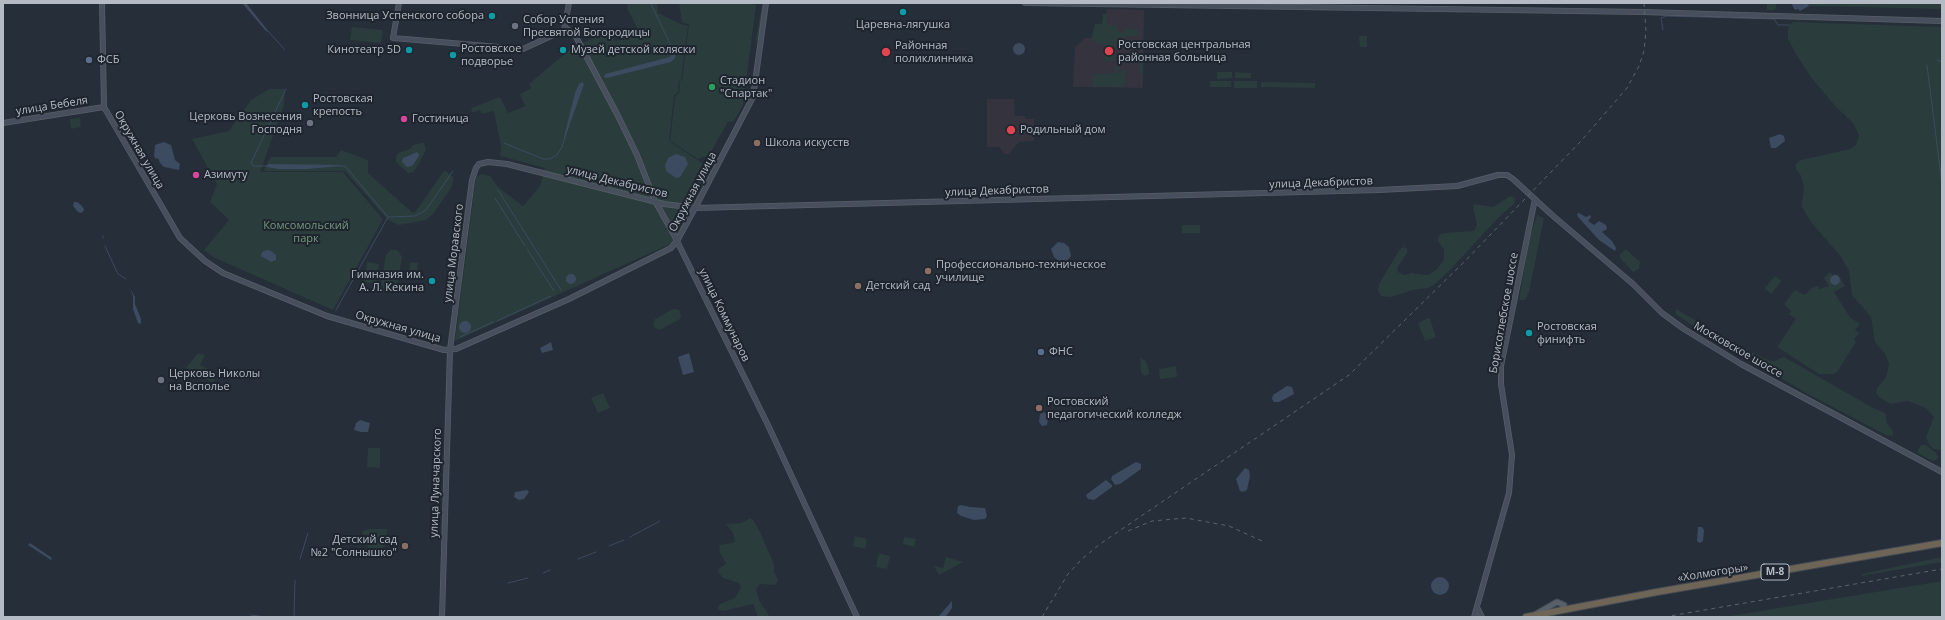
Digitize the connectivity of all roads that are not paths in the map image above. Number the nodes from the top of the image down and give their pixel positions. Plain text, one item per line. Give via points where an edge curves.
1 (102, 3) edge
2 (399, 3) edge
3 (569, 3) edge
4 (766, 3) edge
5 (1025, 3) edge
6 (1942, 21) edge
7 (565, 27) junction
8 (104, 107) junction
9 (3, 123) edge
10 (483, 162) joint
11 (1513, 179) joint
12 (1535, 199) junction
13 (655, 201) junction
14 (695, 208) junction
15 (677, 241) junction
16 (450, 350) junction
17 (1942, 472) edge
18 (1942, 543) edge
19 (1477, 608) junction
20 (1534, 615) junction
21 (442, 617) edge
22 (857, 617) edge
23 (1474, 617) edge
24 (1482, 617) edge
25 (1519, 617) edge
26 (1526, 617) edge

1 - 8 street, Окружная улица
2 - 7 street via 393,38 523,49 559,34
3 - 7 street
4 - 14 street, Окружная улица via 753,97
5 - 6 street via 1643,12
7 - 13 street, улица Коммунаров via 575,35 602,85 637,155
8 - 9 street, улица Бебеля
8 - 16 street, Окружная улица via 174,230 214,268 327,316
10 - 13 street, улица Декабристов via 507,164
10 - 16 street, улица Моравского via 476,168 472,180
11 - 12 street, Московское шоссе
11 - 14 street, улица Декабристов via 1502,174 1457,186 1379,190
12 - 17 street, Московское шоссе via 1633,284 1662,313 1690,333 1741,364
12 - 19 street, Борисоглебское шоссе via 1501,366 1501,384 1511,440 1511,481
13 - 14 street, улица Декабристов
13 - 15 street, улица Коммунаров
14 - 15 street, Окружная улица
15 - 16 street, Окружная улица via 671,248 569,299
15 - 22 street, улица Коммунаров via 782,453
16 - 21 street, улица Луначарского
18 - 20 highway, «Холмогоры» / М-8
19 - 23 street, Борисоглебское шоссе
19 - 24 street
20 - 25 highway, «Холмогоры» / М-8
20 - 26 highway, «Холмогоры» / М-8

